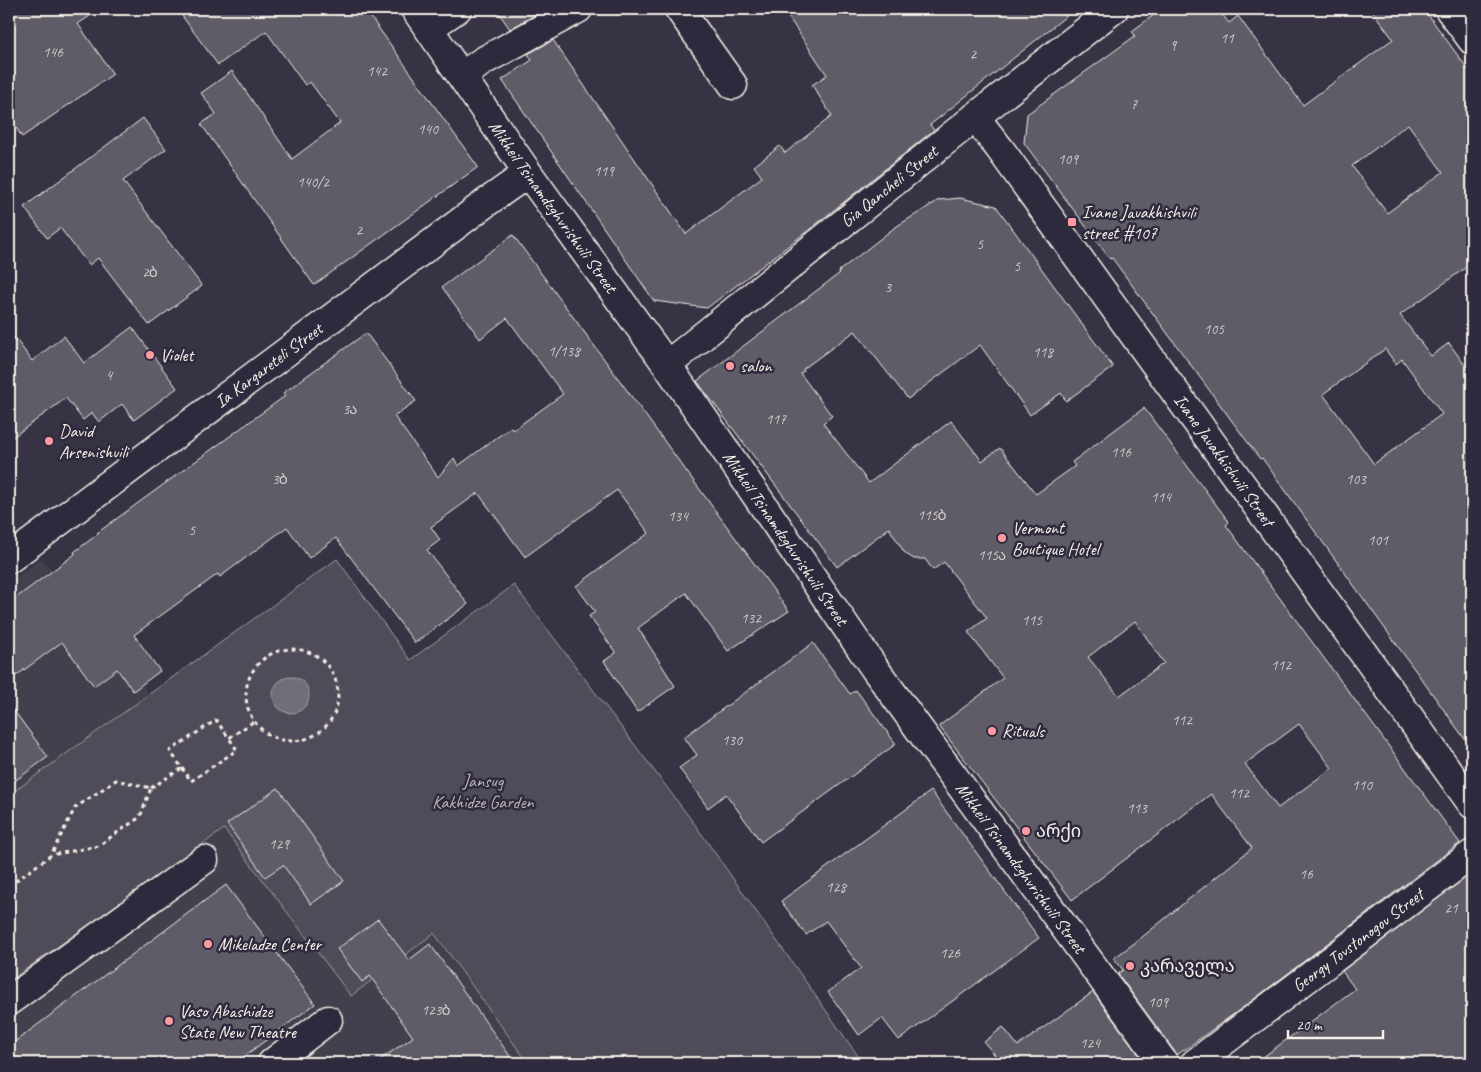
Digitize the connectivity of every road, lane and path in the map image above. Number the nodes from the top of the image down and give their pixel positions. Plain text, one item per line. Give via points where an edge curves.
1 (456, 9) edge
2 (578, 9) edge
3 (679, 9) edge
4 (1114, 9) edge
5 (1449, 9) edge
6 (422, 18) edge
7 (1472, 40) edge
8 (462, 76) junction
9 (733, 85) dead end
10 (975, 118) junction
11 (528, 173) junction
12 (667, 365) junction
13 (9, 559) edge
14 (254, 722) junction
15 (229, 738) junction
16 (182, 768) junction
17 (151, 788) junction
18 (1472, 804) edge
19 (51, 854) junction
20 (1472, 854) edge
21 (204, 860) dead end
22 (9, 886) edge
23 (9, 1001) edge
24 (328, 1020) dead end
25 (272, 1063) edge
26 (1164, 1063) edge
27 (1195, 1063) edge

1 - 6 street
2 - 8 street
3 - 9 street
4 - 10 street, Gia Qancheli Street
5 - 7 street
6 - 8 street, Mikheil Tsinamdzghvrishvili Street
8 - 11 street, Mikheil Tsinamdzghvrishvili Street
10 - 12 street, Gia Qancheli Street
10 - 18 street, Ivane Javakhishvili Street
11 - 12 street, Mikheil Tsinamdzghvrishvili Street
11 - 13 street, Ia Kargareteli Street
12 - 26 street, Mikheil Tsinamdzghvrishvili Street via 876,669
14 - 14 path via 247,709 245,694 254,667 265,657 278,650 293,648 320,658 330,668 337,683 338,699 334,715 325,728 296,742 265,734
14 - 15 path
15 - 16 path via 237,750 191,781
15 - 16 path via 216,720 170,751
16 - 17 path
17 - 19 path via 140,817 98,846
17 - 19 path via 116,780 75,808
19 - 22 path
20 - 27 street, Georgy Tovstonogov Street
21 - 23 street
24 - 25 street

